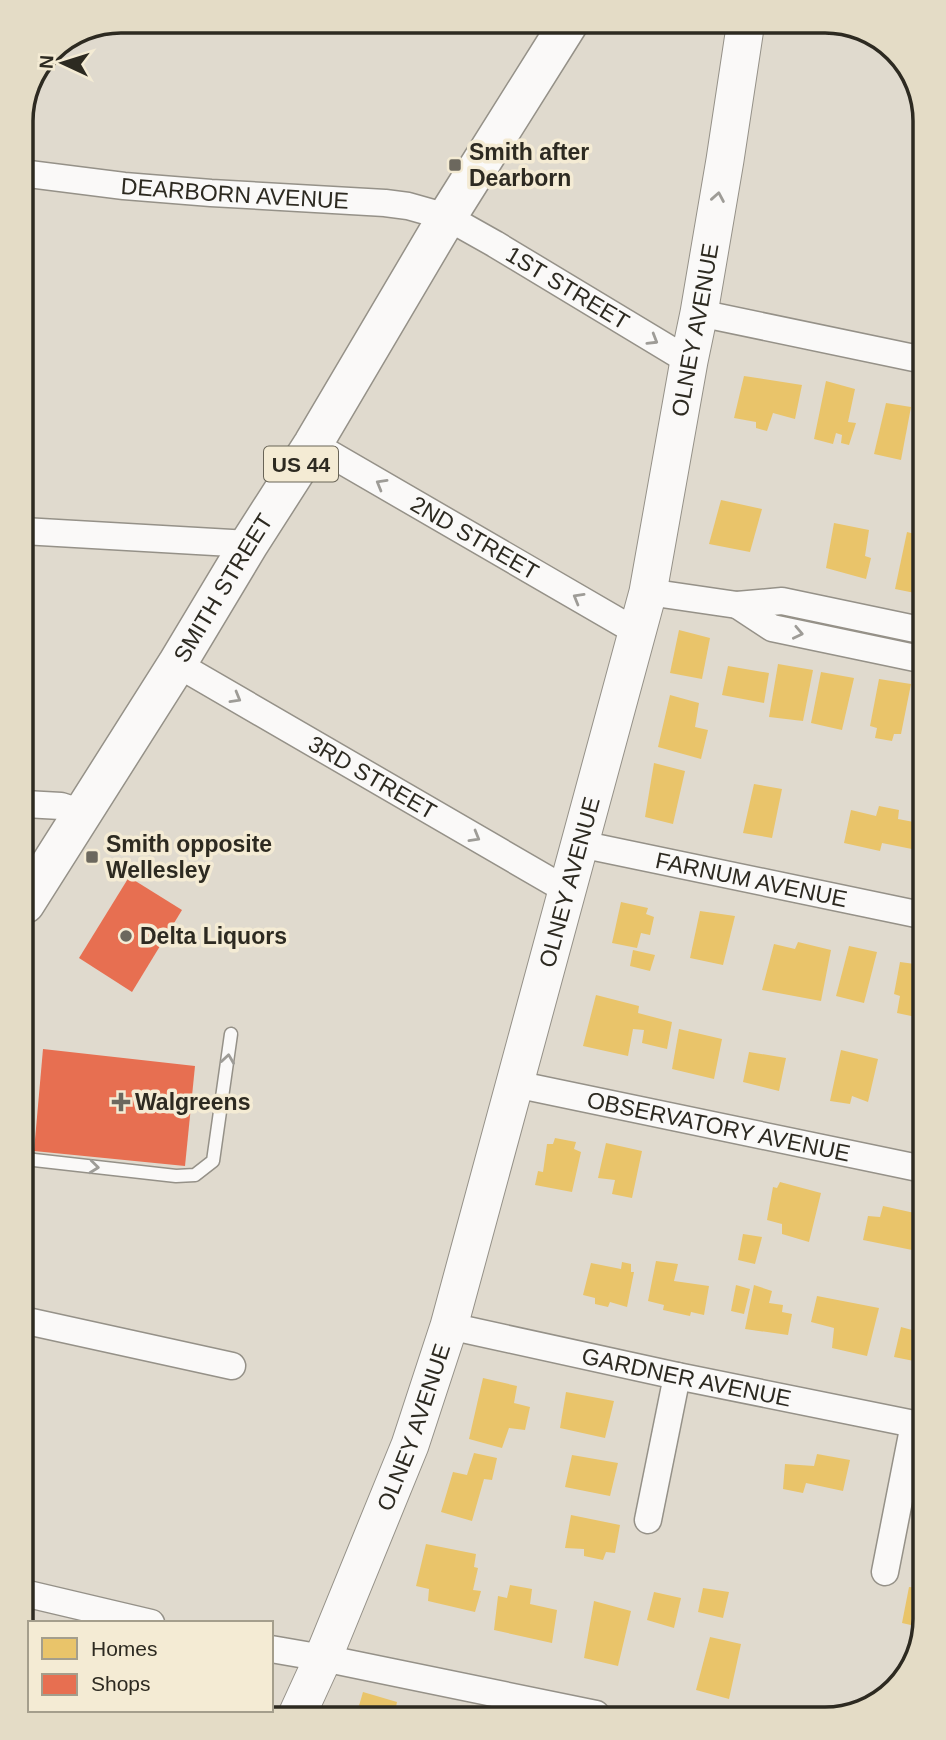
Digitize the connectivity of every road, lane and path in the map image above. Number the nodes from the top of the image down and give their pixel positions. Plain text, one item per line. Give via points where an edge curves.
1 (562, 33) edge
2 (744, 33) edge
3 (33, 174) edge
4 (447, 217) junction
5 (699, 313) junction
6 (913, 358) edge
7 (689, 361) junction
8 (313, 444) junction
9 (33, 532) edge
10 (250, 544) junction
11 (648, 592) junction
12 (737, 605) junction
13 (913, 629) edge
14 (637, 632) junction
15 (913, 658) edge
16 (177, 664) junction
17 (33, 804) edge
18 (83, 813) junction
19 (580, 844) junction
20 (33, 891) edge
21 (568, 891) junction
22 (913, 913) edge
23 (231, 1034) dead end
24 (514, 1084) junction
25 (33, 1160) edge
26 (913, 1167) edge
27 (33, 1322) edge
28 (449, 1326) junction
29 (232, 1366) dead end
30 (677, 1376) junction
31 (913, 1424) edge
32 (913, 1450) edge
33 (648, 1520) dead end
34 (884, 1572) dead end
35 (33, 1596) edge
36 (82, 1615) edge
37 (134, 1621) edge
38 (273, 1649) edge
39 (323, 1658) junction
40 (301, 1707) edge
41 (562, 1707) edge

1 - 4 main road, SMITH STREET / US 44
5 -> 2 street, OLNEY AVENUE
3 - 4 street, DEARBORN AVENUE via 124,186 385,203
4 -> 7 street, 1ST STREET
4 - 8 main road, SMITH STREET / US 44
5 - 6 street
5 - 7 street, OLNEY AVENUE
7 - 11 street, OLNEY AVENUE
8 - 10 main road, SMITH STREET / US 44
14 -> 8 street, 2ND STREET
9 - 10 street
10 - 16 main road, SMITH STREET / US 44
11 - 12 street
11 - 14 street, OLNEY AVENUE
12 - 13 street via 782,601
12 -> 15 street via 772,628
14 - 19 street, OLNEY AVENUE
16 - 18 main road, SMITH STREET / US 44
16 -> 21 street, 3RD STREET
17 - 18 street
18 - 20 main road, SMITH STREET / US 44
19 - 21 street, OLNEY AVENUE
19 - 22 street, FARNUM AVENUE
21 - 24 street, OLNEY AVENUE
25 -> 23 lane via 195,1175 213,1161
24 - 26 street, OBSERVATORY AVENUE
24 - 28 street, OLNEY AVENUE
27 - 29 street
28 - 30 street, GARDNER AVENUE
28 - 39 street, OLNEY AVENUE via 410,1445
30 - 31 street, GARDNER AVENUE
30 - 33 street
32 - 34 street
35 - 36 street
36 - 37 street
38 - 39 street
39 - 40 street, OLNEY AVENUE
39 - 41 street

